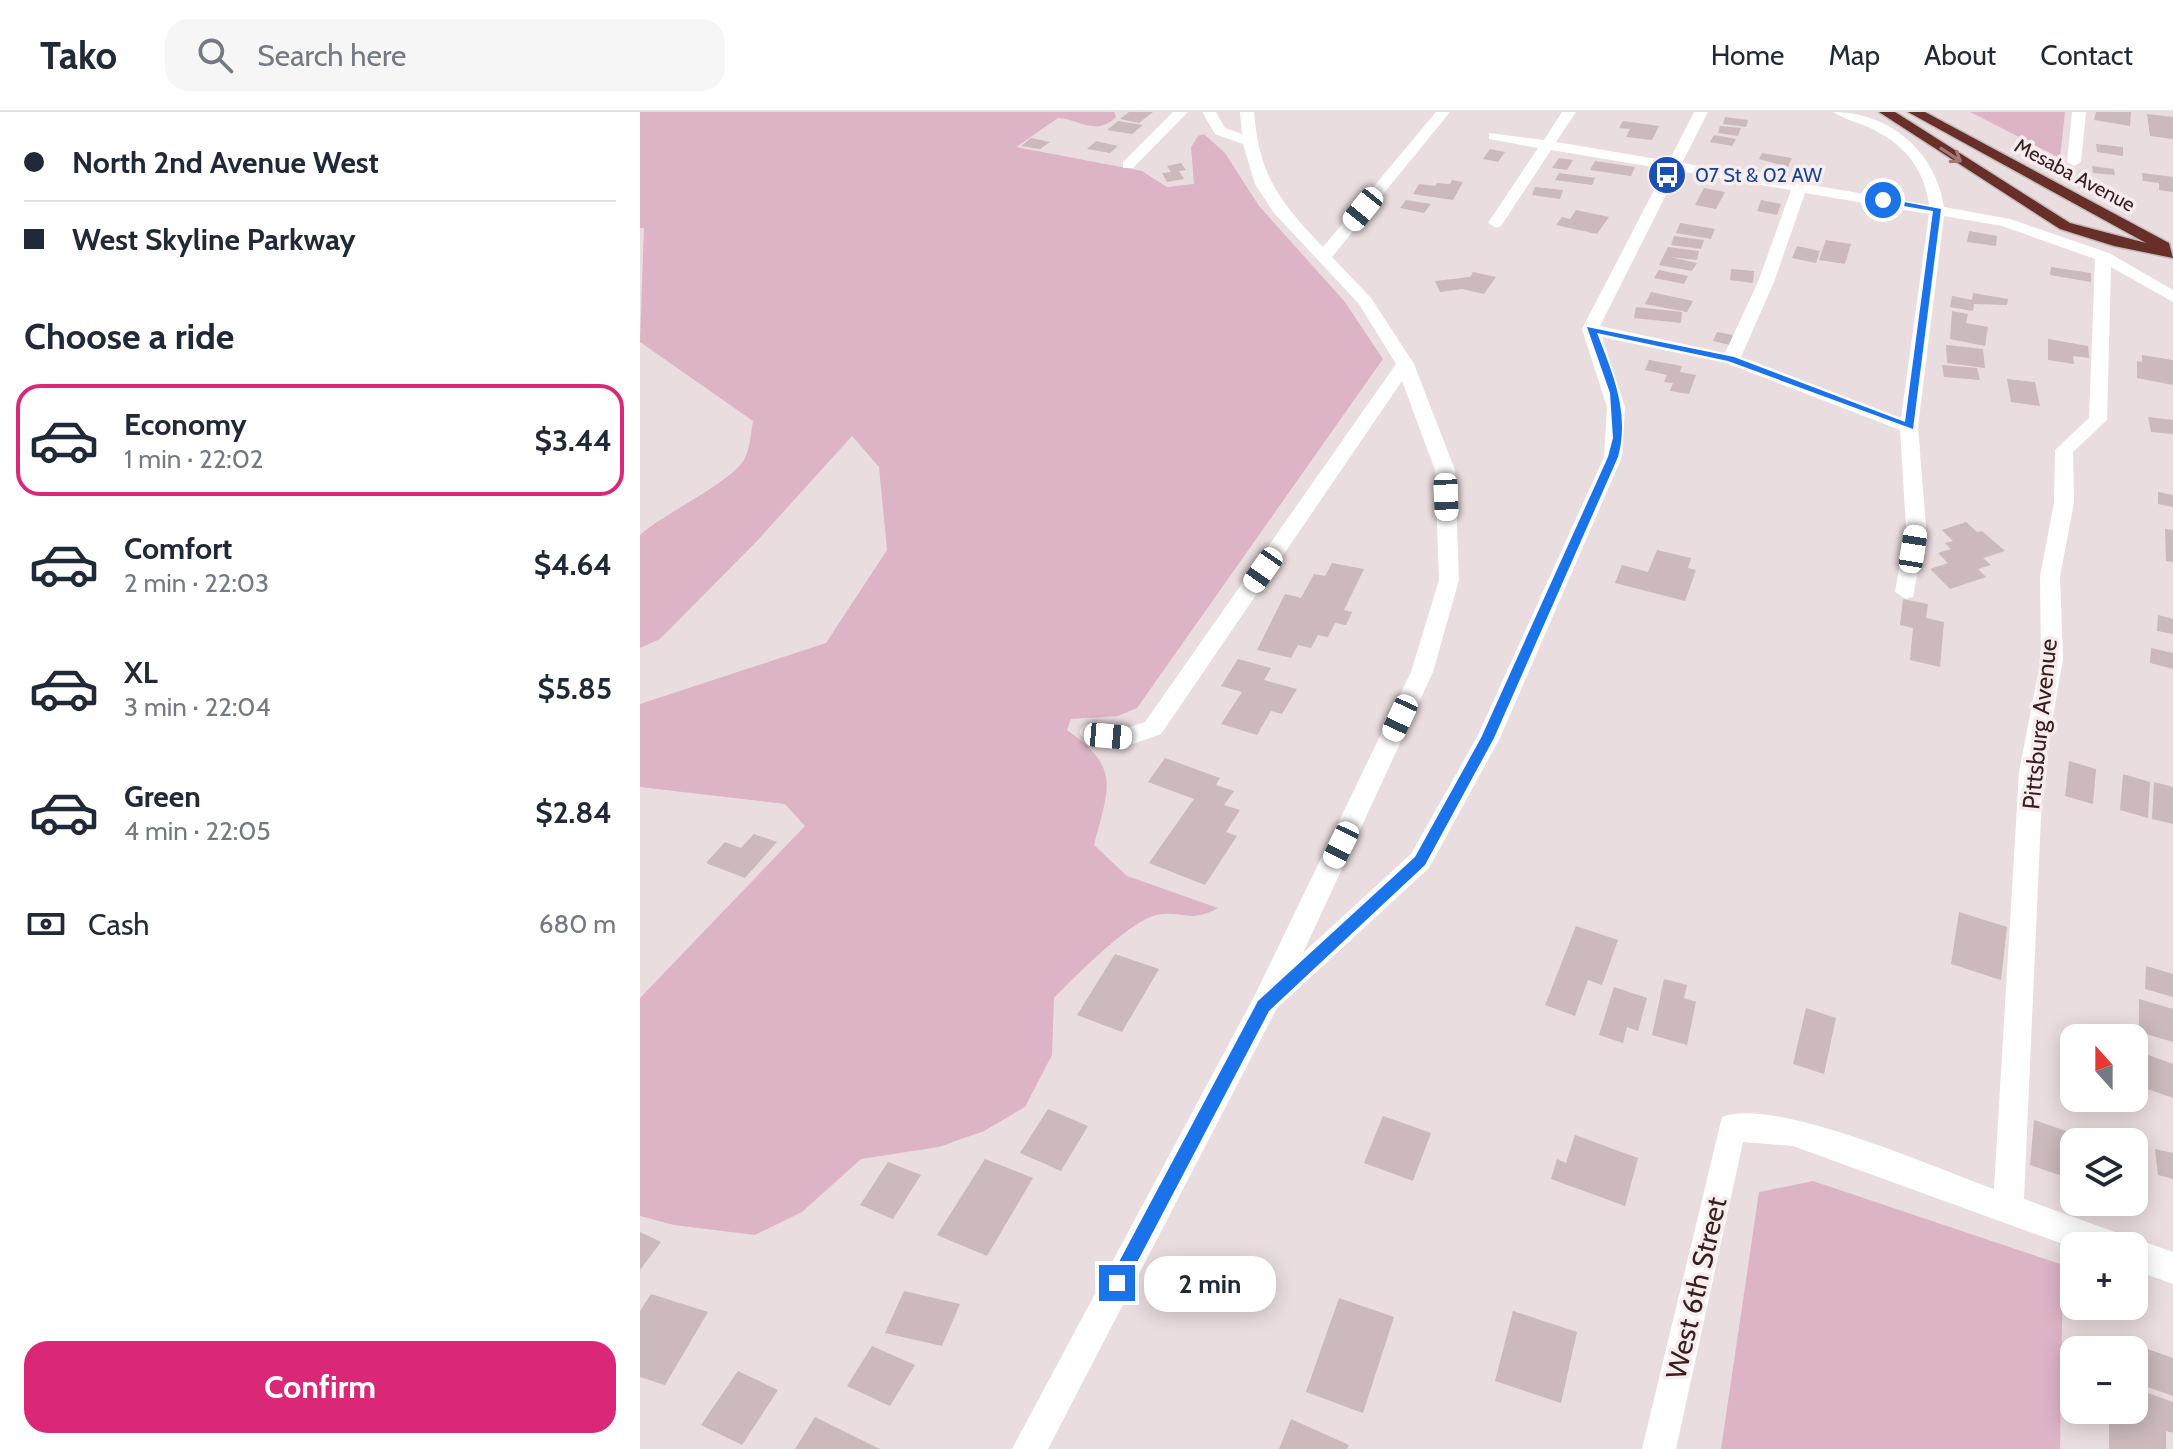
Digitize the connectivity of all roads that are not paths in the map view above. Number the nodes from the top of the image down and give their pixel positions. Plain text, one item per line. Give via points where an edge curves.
1 (1181, 112) edge
2 (1209, 112) edge
3 (1247, 112) edge
4 (1443, 112) edge
5 (1569, 112) edge
6 (1701, 112) edge
7 (1840, 112) edge
8 (1886, 112) edge
9 (1915, 112) edge
10 (2079, 112) edge
11 (1944, 116) edge
12 (1494, 136) dead end
13 (1249, 141) junction
14 (1547, 144) junction
15 (2074, 162) dead end
16 (1128, 165) dead end
17 (1672, 165) junction
18 (1800, 186) junction
19 (1937, 209) junction
20 (1496, 223) dead end
21 (2168, 232) edge
22 (2173, 253) edge
23 (1324, 256) junction
24 (2103, 256) junction
25 (2173, 297) edge
26 (1590, 329) junction
27 (1731, 359) junction
28 (1405, 364) junction
29 (1909, 427) junction
30 (1906, 592) dead end
31 (1091, 732) dead end
32 (1264, 1006) junction
33 (2008, 1208) junction
34 (2074, 1232) edge
35 (2148, 1259) edge
36 (2173, 1268) edge
37 (1029, 1449) edge
38 (1659, 1449) edge

1 - 16 street
2 - 13 street via 1220,131
3 - 13 street
4 - 23 street
5 - 14 street
6 - 17 street
7 - 19 street via 1888,132 1922,159 1932,174
8 -> 22 highway via 2065,226
9 - 11 highway, Mesaba Avenue
10 - 15 street
11 - 21 highway, Mesaba Avenue
11 - 22 highway, Mesaba Avenue
12 - 14 street
13 - 23 street via 1262,184 1279,210
14 - 17 street
14 - 20 street
17 - 18 street
17 - 26 street
18 - 19 street
18 - 27 street
19 - 24 street via 2033,229
19 - 29 street
23 - 28 street via 1365,301
24 - 25 street
24 - 33 street, Pittsburg Avenue via 2098,420 2064,450 2064,503 2050,576 2052,659 2031,772
26 - 27 street
26 - 32 street via 1615,393 1618,438 1488,738 1420,861
27 - 29 street
28 - 31 street via 1153,728 1124,738
28 - 32 street via 1445,470 1449,580 1422,672
29 - 30 street via 1916,527
32 - 37 street
33 - 34 street
33 - 38 street, West 6th Street via 1793,1132 1732,1127
35 - 36 street

